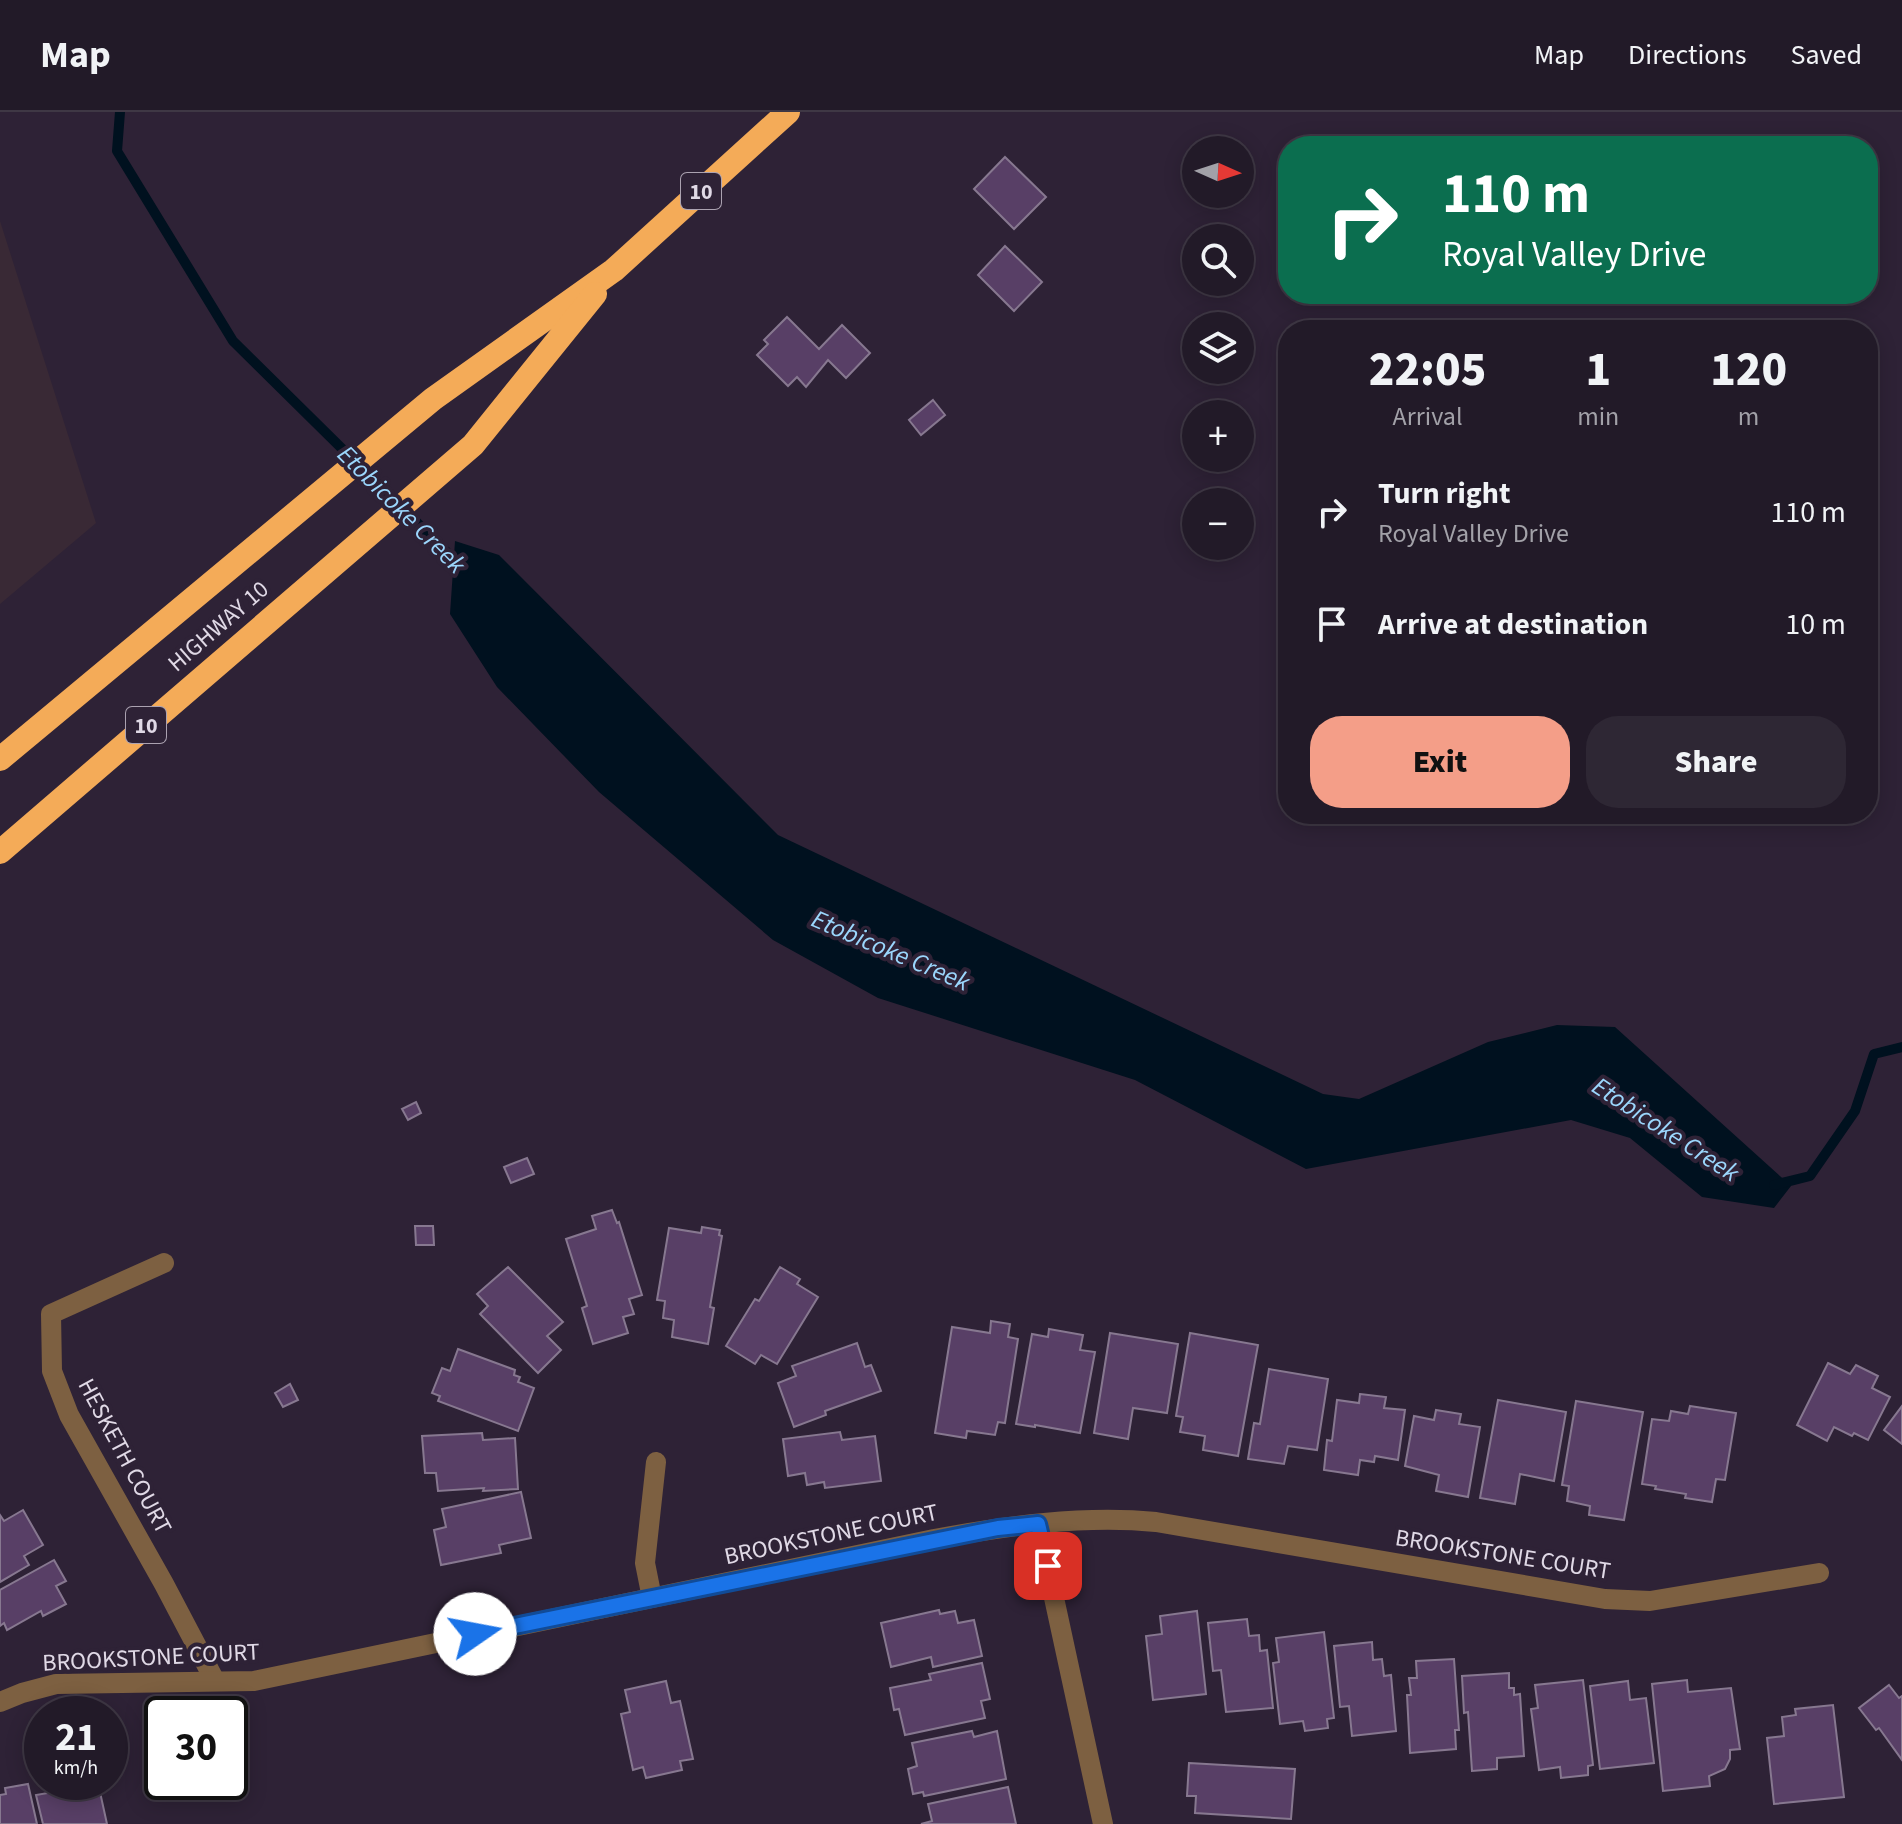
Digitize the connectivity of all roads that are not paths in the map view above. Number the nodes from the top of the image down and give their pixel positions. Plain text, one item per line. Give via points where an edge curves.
1 (788, 112) edge
2 (614, 270) junction
3 (0, 759) edge
4 (0, 852) edge
5 (164, 1263) dead end
6 (656, 1462) dead end
7 (1038, 1524) junction
8 (1819, 1573) dead end
9 (652, 1598) junction
10 (215, 1681) junction
11 (0, 1702) edge
12 (1103, 1824) edge

1 - 2 highway, 10
2 - 3 highway, HIGHWAY 10 via 433,399
2 - 4 highway, HIGHWAY 10 / 10 via 473,445
5 - 10 street, HESKETH COURT via 51,1314 52,1371 69,1415
6 - 9 street via 645,1563
7 - 8 street, BROOKSTONE COURT via 1120,1518 1156,1522 1605,1599 1650,1601
7 - 9 street, BROOKSTONE COURT via 934,1539
7 - 12 street
9 - 10 street, BROOKSTONE COURT via 254,1681
10 - 11 street, BROOKSTONE COURT via 56,1684

